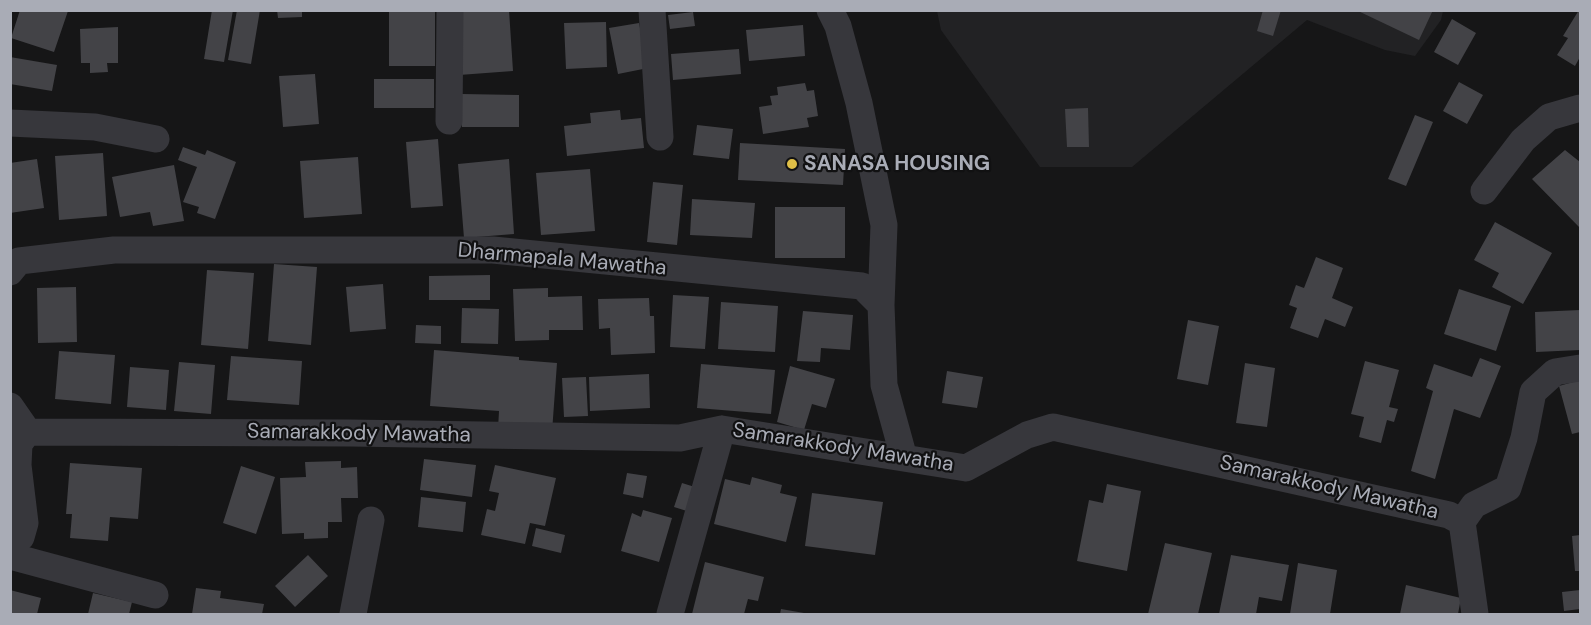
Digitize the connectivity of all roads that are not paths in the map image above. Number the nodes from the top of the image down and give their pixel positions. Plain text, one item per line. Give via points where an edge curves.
1 (450, 10) edge
2 (652, 10) edge
3 (830, 10) edge
4 (1581, 108) edge
5 (448, 122) dead end
6 (10, 123) edge
7 (660, 137) dead end
8 (156, 139) dead end
9 (1484, 191) dead end
10 (10, 272) edge
11 (881, 305) junction
12 (1581, 368) edge
13 (10, 406) edge
14 (722, 429) junction
15 (28, 432) junction
16 (904, 458) junction
17 (371, 520) dead end
18 (1462, 522) junction
19 (10, 543) edge
20 (10, 556) edge
21 (155, 595) dead end
22 (353, 615) edge
23 (670, 615) edge
24 (1475, 615) edge

1 - 5 street
2 - 7 street
3 - 11 street via 859,103 884,225
4 - 9 street via 1549,117 1540,124
6 - 8 street via 96,127
10 - 11 street, Dharmapala Mawatha via 19,261 114,250 493,250 862,286
11 - 16 street via 884,385
12 - 18 street via 1555,372 1533,393 1508,488 1474,505
13 - 15 street
14 - 15 street, Samarakkody Mawatha via 680,438
14 - 16 street, Samarakkody Mawatha
14 - 23 street
15 - 19 street via 19,444 18,465 25,523 21,537
16 - 18 street, Samarakkody Mawatha via 966,468 1027,435 1053,427 1449,515
17 - 22 street
18 - 24 street, Samarakkody Mawatha
20 - 21 street

